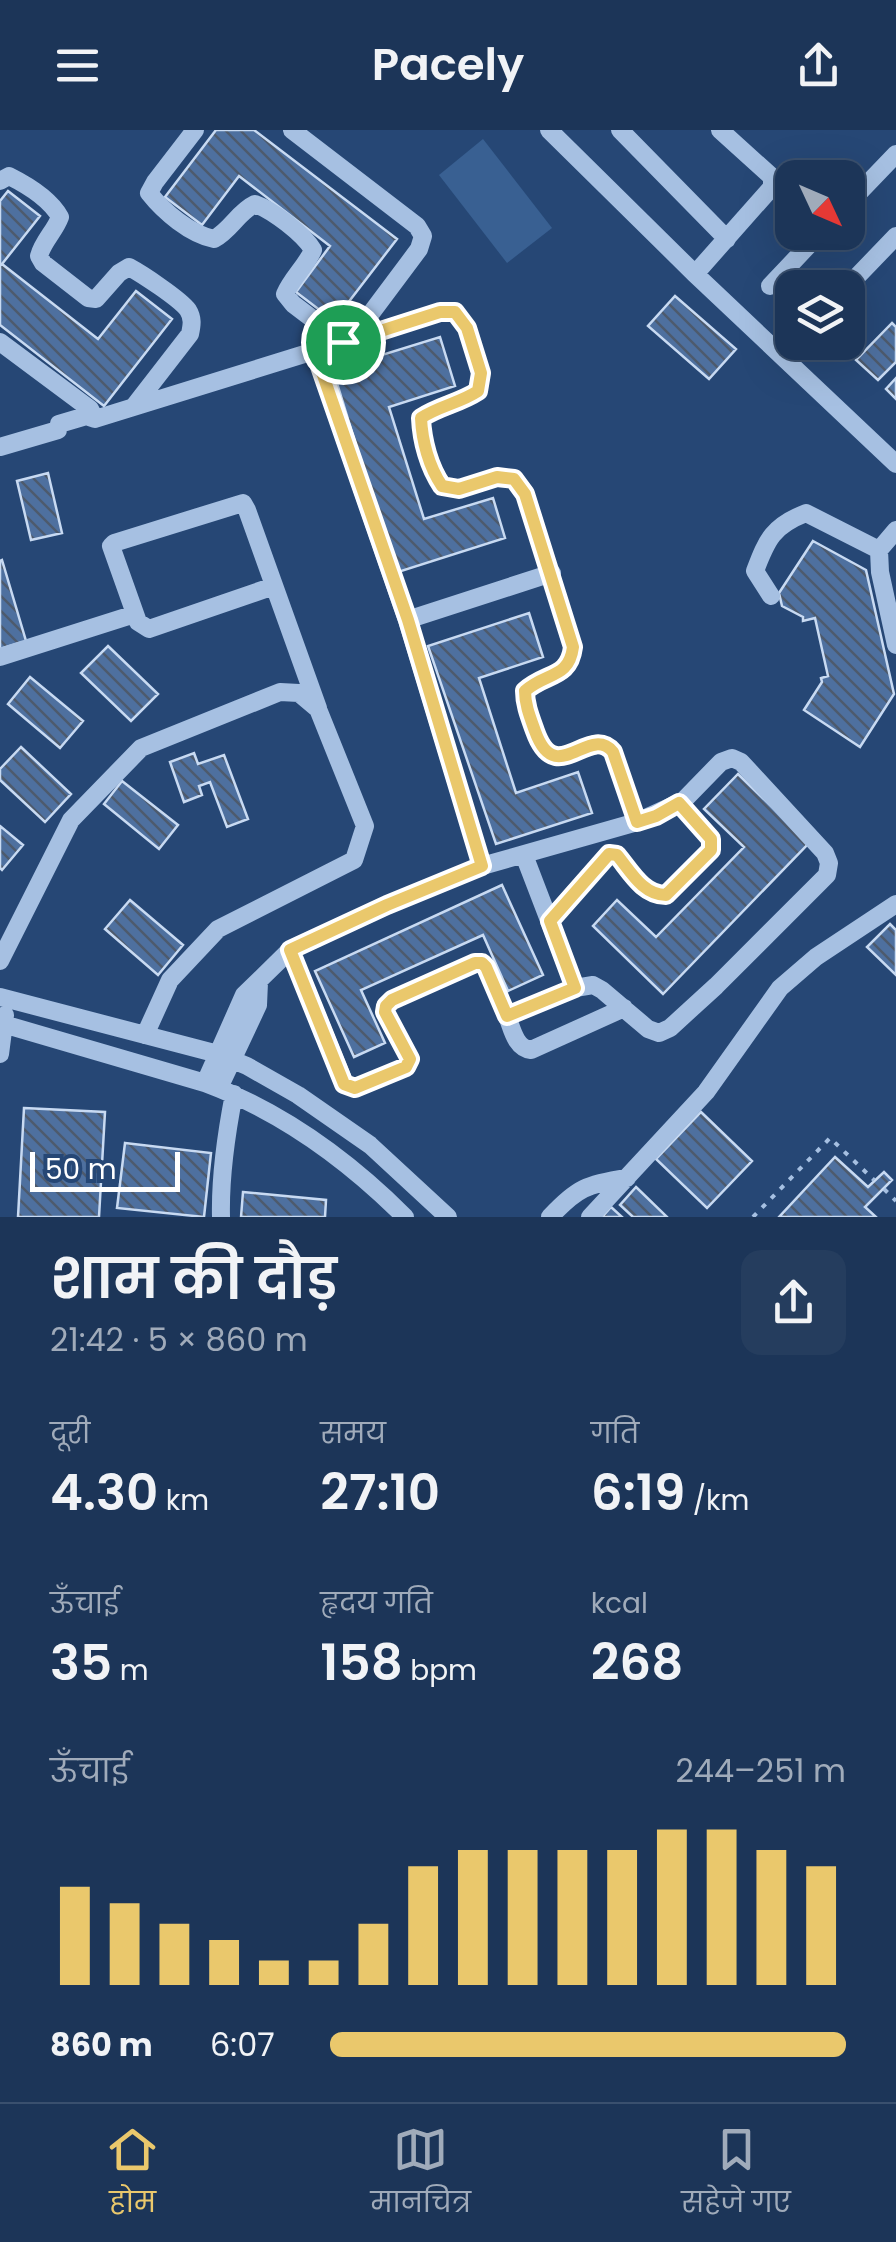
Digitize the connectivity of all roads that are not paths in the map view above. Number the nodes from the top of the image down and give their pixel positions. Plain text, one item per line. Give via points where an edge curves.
1 (195, 130) edge
2 (292, 130) edge
3 (549, 130) edge
4 (620, 130) edge
5 (720, 130) edge
6 (896, 154) edge
7 (0, 181) edge
8 (865, 186) edge
9 (896, 236) edge
10 (727, 239) junction
11 (804, 250) edge
12 (863, 270) edge
13 (695, 274) junction
14 (770, 286) dead end
15 (775, 339) edge
16 (347, 341) junction
17 (0, 342) edge
18 (315, 352) junction
19 (797, 360) edge
20 (135, 405) junction
21 (95, 419) junction
22 (0, 447) edge
23 (896, 464) edge
24 (896, 530) edge
25 (880, 550) junction
26 (552, 573) junction
27 (274, 586) junction
28 (771, 596) dead end
29 (135, 614) junction
30 (408, 620) junction
31 (896, 644) edge
32 (0, 657) edge
33 (318, 709) junction
34 (679, 803) junction
35 (637, 822) junction
36 (524, 855) junction
37 (482, 866) junction
38 (896, 904) edge
39 (550, 921) junction
40 (290, 950) junction
41 (0, 961) edge
42 (575, 988) junction
43 (5, 998) edge
44 (624, 1008) junction
45 (507, 1016) junction
46 (2, 1023) edge
47 (145, 1035) junction
48 (0, 1054) edge
49 (225, 1057) junction
50 (219, 1088) junction
51 (627, 1178) junction
52 (222, 1217) edge
53 (405, 1217) edge
54 (448, 1217) edge
55 (550, 1217) edge
56 (590, 1217) edge

1 - 16 street via 149,192 200,236 214,240 255,204 308,241 310,258 286,294
2 - 16 street via 424,236
3 - 13 street
4 - 10 street
5 - 10 street via 772,177 772,188
6 - 8 street
7 - 20 street via 9,176 56,209 57,226 39,256 88,298 96,299 128,267 188,310 190,334
9 - 12 street
10 - 13 street
11 - 14 street
13 - 15 street
16 - 18 street
16 - 26 street via 455,312 481,373 478,391 421,418 436,476 442,486 459,489 497,477 514,479
17 - 21 street
18 - 20 street
18 - 30 street
19 - 23 street
20 - 21 street
21 - 22 street via 63,436 58,430
24 - 25 street
25 - 28 street via 806,513 786,521 767,540 755,571
25 - 31 street
26 - 30 street
26 - 35 street via 572,662 536,681 525,691 525,703 541,749 550,755 608,746
27 - 29 street via 149,628
27 - 29 street via 242,504 114,542
27 - 33 street
29 - 32 street
30 - 37 street
33 - 41 street via 299,693 280,692 141,748 71,820
33 - 47 street via 365,826 354,860 218,929 170,980
34 - 35 street
34 - 39 street via 711,839 711,850 666,895 654,895 609,854
34 - 44 street via 721,762 741,762 825,853 827,875 670,1028 648,1029
35 - 36 street
36 - 37 street
36 - 39 street
37 - 40 street
38 - 51 street via 780,988 706,1092
39 - 42 street
40 - 45 street via 349,1088 409,1064 385,1012 392,1000 482,963
40 - 49 street via 244,995
42 - 44 street via 593,985
42 - 45 street
43 - 46 street
43 - 47 street
44 - 45 street via 530,1050 519,1045
46 - 48 street
46 - 50 street
47 - 49 street
49 - 50 street
49 - 54 street via 370,1144
50 - 52 street via 227,1132
50 - 53 street via 292,1125
51 - 55 street via 583,1188
51 - 56 street

